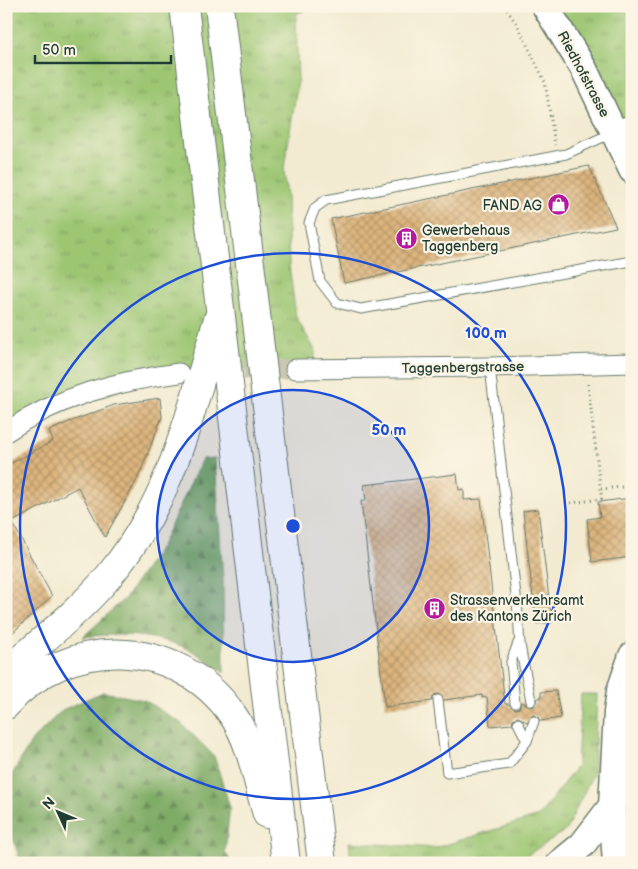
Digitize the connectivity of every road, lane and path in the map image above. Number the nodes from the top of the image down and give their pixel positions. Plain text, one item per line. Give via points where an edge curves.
1 (184, 6) edge
2 (220, 6) edge
3 (504, 6) edge
4 (545, 6) edge
5 (616, 131) edge
6 (556, 155) junction
7 (632, 170) edge
8 (632, 260) edge
9 (222, 308) junction
10 (632, 363) edge
11 (490, 368) junction
12 (295, 369) tunnel mouth
13 (180, 373) dead end
14 (588, 384) dead end
15 (6, 432) edge
16 (632, 486) edge
17 (601, 490) junction
18 (571, 502) dead end
19 (518, 642) junction
20 (632, 656) edge
21 (6, 672) edge
22 (438, 700) dead end
23 (531, 701) dead end
24 (516, 703) dead end
25 (6, 706) edge
26 (534, 721) dead end
27 (518, 723) dead end
28 (527, 741) junction
29 (622, 800) edge
30 (282, 863) edge
31 (286, 863) edge
32 (322, 863) edge
33 (560, 863) edge
34 (616, 863) edge

1 - 9 highway
2 - 32 highway
3 - 6 path via 518,26 545,82
4 - 5 street, Riedhofstrasse via 584,69
5 - 6 lane via 566,154
5 - 7 street, Riedhofstrasse
6 - 8 lane via 326,200 316,208 308,223 320,281 337,303 361,308
9 - 21 highway via 178,454 151,514 93,594
9 - 31 highway
10 - 11 street, Taggenbergstrasse
11 - 12 street, Taggenbergstrasse
11 - 19 lane via 519,622
13 - 15 street via 86,391 46,408
14 - 17 path
16 - 17 path
17 - 18 path via 602,500
19 - 23 lane
19 - 24 lane via 511,662
20 - 29 street via 620,691 617,735
22 - 28 lane via 447,773 509,764
25 - 30 highway via 44,672 95,655 136,654 186,672 217,696 238,723 250,752
26 - 28 lane
27 - 28 lane
29 - 33 street via 582,845
29 - 34 street

